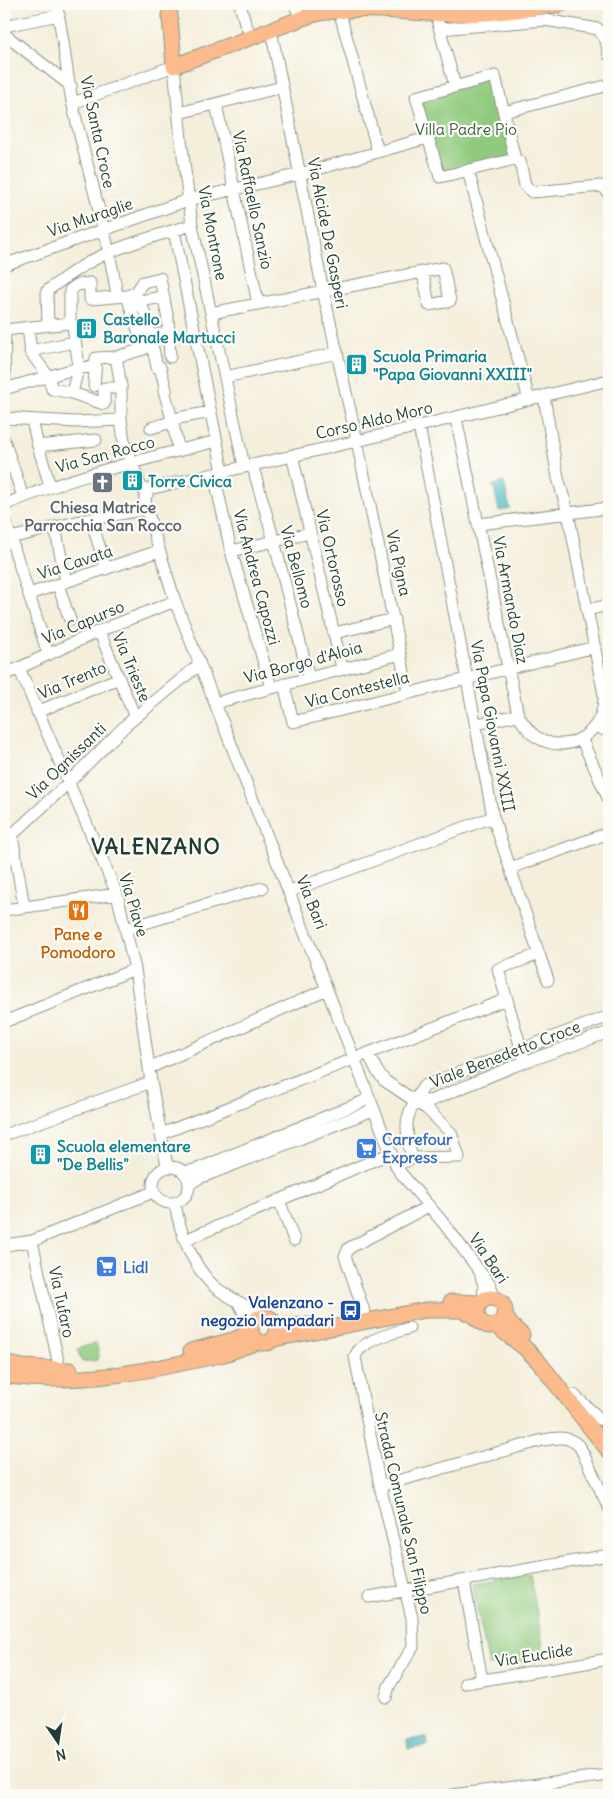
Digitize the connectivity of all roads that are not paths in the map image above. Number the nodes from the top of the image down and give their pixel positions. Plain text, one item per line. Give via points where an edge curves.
1 (169, 4) edge
2 (240, 4) edge
3 (295, 4) edge
4 (562, 4) edge
5 (508, 8) edge
6 (58, 9) edge
7 (338, 10) junction
8 (434, 11) edge
9 (300, 19) junction
10 (4, 26) edge
11 (440, 29) junction
12 (271, 30) junction
13 (4, 34) edge
14 (252, 37) junction
15 (609, 55) edge
16 (174, 66) junction
17 (609, 85) edge
18 (71, 86) junction
19 (455, 86) junction
20 (282, 87) junction
21 (73, 103) junction
22 (216, 104) junction
23 (504, 112) junction
24 (178, 113) junction
25 (427, 138) junction
26 (378, 152) junction
27 (515, 158) junction
28 (468, 170) junction
29 (300, 174) junction
30 (233, 189) junction
31 (609, 195) edge
32 (188, 200) junction
33 (192, 226) junction
34 (103, 229) junction
35 (174, 230) junction
36 (110, 252) junction
37 (4, 265) edge
38 (423, 272) dead end
39 (323, 291) junction
40 (130, 296) junction
41 (163, 297) junction
42 (258, 304) junction
43 (211, 313) junction
44 (70, 323) junction
45 (48, 324) junction
46 (28, 327) junction
47 (4, 330) edge
48 (167, 333) junction
49 (74, 342) junction
50 (147, 345) junction
51 (30, 351) junction
52 (337, 353) junction
53 (116, 357) junction
54 (170, 357) dead end
55 (96, 367) junction
56 (78, 368) junction
57 (48, 376) junction
58 (225, 377) junction
59 (609, 380) edge
60 (4, 383) edge
61 (94, 386) dead end
62 (121, 388) junction
63 (4, 389) edge
64 (72, 393) junction
65 (544, 397) junction
66 (529, 400) junction
67 (211, 412) junction
68 (4, 418) edge
69 (456, 418) junction
70 (32, 420) junction
71 (121, 420) junction
72 (173, 420) junction
73 (76, 422) junction
74 (419, 426) junction
75 (150, 428) dead end
76 (4, 440) edge
77 (96, 440) dead end
78 (358, 441) junction
79 (78, 442) junction
80 (217, 442) junction
81 (38, 446) junction
82 (179, 451) junction
83 (292, 455) junction
84 (133, 462) junction
85 (248, 465) junction
86 (219, 473) junction
87 (50, 486) junction
88 (148, 494) junction
89 (23, 497) junction
90 (4, 505) edge
91 (609, 508) edge
92 (146, 509) junction
93 (568, 513) junction
94 (4, 516) edge
95 (91, 519) junction
96 (479, 524) junction
97 (55, 527) junction
98 (310, 533) junction
99 (10, 538) junction
100 (274, 541) junction
101 (160, 551) junction
102 (231, 551) junction
103 (106, 569) junction
104 (62, 584) junction
105 (29, 594) junction
106 (175, 601) junction
107 (609, 605) edge
108 (587, 610) junction
109 (394, 619) junction
110 (70, 620) dead end
111 (99, 630) junction
112 (334, 634) junction
113 (595, 647) junction
114 (48, 654) junction
115 (400, 654) junction
116 (200, 664) junction
117 (19, 668) junction
118 (342, 668) junction
119 (508, 668) junction
120 (5, 671) edge
121 (119, 678) junction
122 (309, 678) junction
123 (467, 678) junction
124 (284, 684) junction
125 (271, 687) junction
126 (408, 692) junction
127 (215, 703) junction
128 (38, 712) junction
129 (518, 715) junction
130 (135, 717) junction
131 (476, 724) junction
132 (596, 726) junction
133 (609, 729) edge
134 (581, 738) junction
135 (68, 783) junction
136 (609, 800) edge
137 (493, 817) junction
138 (609, 833) edge
139 (510, 868) junction
140 (262, 888) dead end
141 (290, 892) junction
142 (117, 894) junction
143 (24, 907) junction
144 (4, 910) edge
145 (125, 929) junction
146 (539, 954) junction
147 (135, 969) junction
148 (548, 980) dead end
149 (327, 989) junction
150 (507, 1000) junction
151 (609, 1016) edge
152 (4, 1022) edge
153 (609, 1032) edge
154 (522, 1050) junction
155 (368, 1053) junction
156 (355, 1059) junction
157 (525, 1062) junction
158 (149, 1068) junction
159 (151, 1082) junction
160 (415, 1100) junction
161 (371, 1104) junction
162 (161, 1134) junction
163 (4, 1135) edge
164 (391, 1153) junction
165 (412, 1158) junction
166 (167, 1166) junction
167 (396, 1166) junction
168 (184, 1172) junction
169 (189, 1186) junction
170 (153, 1192) junction
171 (279, 1200) junction
172 (175, 1203) junction
173 (429, 1206) junction
174 (185, 1240) junction
175 (294, 1240) dead end
176 (32, 1241) junction
177 (4, 1247) edge
178 (486, 1301) junction
179 (239, 1304) junction
180 (368, 1317) junction
181 (270, 1320) junction
182 (493, 1320) junction
183 (409, 1328) dead end
184 (259, 1335) junction
185 (374, 1339) junction
186 (4, 1363) edge
187 (60, 1370) junction
188 (4, 1375) edge
189 (574, 1395) junction
190 (609, 1425) edge
191 (609, 1448) edge
192 (380, 1486) junction
193 (609, 1508) edge
194 (609, 1555) edge
195 (464, 1581) junction
196 (406, 1590) junction
197 (369, 1596) dead end
198 (609, 1660) edge
199 (482, 1680) junction
200 (465, 1683) dead end
201 (386, 1697) dead end
202 (609, 1775) edge
203 (452, 1795) edge

1 - 16 main road, Via Montrone
2 - 14 street
3 - 9 street
4 - 5 main road
5 - 8 main road via 478,14
6 - 10 street
6 - 18 street, Via Santa Croce
7 - 8 main road
7 - 9 main road
7 - 26 street
8 - 11 street
9 - 12 main road
11 - 15 street via 554,21 598,29 606,40
11 - 19 street
12 - 14 main road
12 - 20 street, Via Alcide De Gasperi
13 - 18 street
14 - 16 main road
16 - 21 street
16 - 24 street, Via Montrone
17 - 23 street
18 - 21 street, Via Santa Croce
19 - 23 street via 495,76
19 - 25 street via 416,97
20 - 22 street
20 - 29 street, Via Alcide De Gasperi
21 - 34 street, Via Santa Croce
22 - 24 street
22 - 30 street, Via Raffaello Sanzio
23 - 27 street
24 - 32 street, Via Montrone
25 - 26 street, Via Muraglie
25 - 28 street via 440,177
26 - 29 street, Via Muraglie
27 - 28 street
27 - 31 street via 520,162 525,185 532,192 601,186
28 - 66 street
29 - 30 street, Via Muraglie
29 - 39 street, Via Alcide De Gasperi
30 - 32 street, Via Muraglie
30 - 42 street, Via Raffaello Sanzio
32 - 33 street, Via Montrone
32 - 34 street, Via Muraglie
33 - 35 street
33 - 43 street, Via Montrone
34 - 36 street, Via Santa Croce
34 - 37 street, Via Muraglie
35 - 36 street
35 - 67 street, Via Andrea Capozzi
36 - 40 street, Via Santa Croce
36 - 45 street via 47,291
38 - 39 street
39 - 42 street
39 - 52 street, Via Alcide De Gasperi
40 - 41 street
40 - 41 street via 143,282 160,278
40 - 44 street via 90,299 90,283 77,286 70,290
40 - 50 street, Via Santa Croce
41 - 48 street
42 - 43 street
43 - 58 street, Via Montrone
44 - 45 street
44 - 49 street
45 - 46 street
46 - 47 street
46 - 51 street
47 - 60 street
48 - 50 street via 154,335
48 - 54 street
49 - 51 street
49 - 56 street
50 - 53 street
50 - 72 street, Via Santa Croce via 157,367 160,367
51 - 57 street
52 - 58 street
52 - 78 street, Via Alcide De Gasperi
53 - 55 street via 96,358
53 - 62 street
55 - 56 street
55 - 61 street
56 - 57 street
56 - 64 street
57 - 63 street
57 - 64 street via 52,389
58 - 85 street, Via Montrone
59 - 65 street, Corso Aldo Moro
62 - 64 street via 104,388 104,404
62 - 71 street
65 - 66 street, Corso Aldo Moro
65 - 93 street via 558,478
66 - 69 street, Corso Aldo Moro
67 - 72 street
67 - 80 street, Via Andrea Capozzi
68 - 70 street
69 - 74 street, Corso Aldo Moro
69 - 96 street, Via Armando Diaz
70 - 73 street
70 - 81 street
71 - 73 street
71 - 84 street via 124,442
72 - 75 street
72 - 82 street, Via Santa Croce
73 - 79 street
74 - 78 street, Corso Aldo Moro
74 - 123 street, Via Papa Giovanni XXIII
76 - 89 street
77 - 79 street
78 - 83 street, Corso Aldo Moro
78 - 109 street, Via Pigna
79 - 81 street
80 - 82 street, Via San Rocco
80 - 86 street, Via Andrea Capozzi
81 - 87 street
82 - 84 street, Via San Rocco
83 - 85 street, Corso Aldo Moro
83 - 98 street, Via Ortorosso
84 - 87 street, Via San Rocco
84 - 88 street via 140,486
85 - 86 street, Corso Aldo Moro
85 - 100 street, Via Bellomo
86 - 88 street, Corso Aldo Moro via 150,489
86 - 102 street, Via Andrea Capozzi
87 - 89 street, Via San Rocco
88 - 92 street, Via Bari
89 - 90 street, Via San Rocco
91 - 93 street
92 - 95 street
92 - 101 street, Via Bari
93 - 96 street
93 - 108 street
94 - 99 street
95 - 97 street
95 - 103 street
96 - 119 street, Via Armando Diaz
97 - 99 street
97 - 104 street
98 - 100 street
98 - 112 street, Via Ortorosso
99 - 105 street
100 - 102 street
100 - 122 street, Via Bellomo
101 - 103 street, Via Cavata
101 - 106 street, Via Bari
102 - 125 street, Via Andrea Capozzi
103 - 104 street, Via Cavata
104 - 105 street, Via Cavata
104 - 110 street
105 - 114 street
106 - 111 street, Via Capurso
106 - 116 street, Via Bari
107 - 108 street
108 - 113 street
109 - 112 street
109 - 115 street, Via Pigna
111 - 114 street, Via Capurso
111 - 121 street, Via Trieste
112 - 118 street, Via Ortorosso
113 - 119 street
113 - 132 street via 605,703
114 - 117 street, Via Capurso
115 - 118 street, Via Borgo d'Aloia
115 - 126 street, Via Pigna
116 - 127 street, Via Bari
116 - 130 street, Via Ognissanti
117 - 120 street, Via Capurso
117 - 128 street, Via Piave
118 - 122 street, Via Borgo d'Aloia
119 - 123 street, Via Contestella
119 - 129 street, Via Armando Diaz
121 - 128 street, Via Trento
121 - 130 street, Via Trieste
122 - 124 street, Via Borgo d'Aloia
123 - 126 street, Via Contestella
123 - 131 street, Via Papa Giovanni XXIII
124 - 125 street, Via Borgo d'Aloia
124 - 126 street, Via Contestella via 293,722
125 - 127 street, Via Borgo d'Aloia
127 - 141 street, Via Bari
128 - 135 street, Via Piave
129 - 131 street
129 - 134 street, Via Armando Diaz via 536,736 549,742 560,744
130 - 135 street, Via Ognissanti
131 - 137 street, Via Papa Giovanni XXIII
132 - 133 street
132 - 134 street
134 - 136 street
135 - 142 street, Via Piave
135 - 143 street, Via Ognissanti via 12,835
137 - 139 street, Via Papa Giovanni XXIII
137 - 141 street
138 - 139 street
139 - 146 street, Via Papa Giovanni XXIII
140 - 145 street
141 - 149 street, Via Bari
142 - 143 street
142 - 145 street, Via Piave
143 - 144 street
145 - 147 street, Via Piave
146 - 148 street, Via Papa Giovanni XXIII
146 - 150 street via 498,969
147 - 152 street
147 - 158 street, Via Piave
149 - 156 street, Via Bari
149 - 158 street
150 - 154 street
150 - 155 street
151 - 154 street, Viale Benedetto Croce
153 - 157 street, Viale Benedetto Croce
154 - 157 street
154 - 160 street, Viale Benedetto Croce via 424,1086
155 - 156 street
155 - 160 street via 385,1081
156 - 161 street, Via Bari
156 - 162 street
157 - 160 street, Viale Benedetto Croce via 430,1100
158 - 159 street, Via Piave
159 - 162 street, Via Piave
159 - 163 street
160 - 165 street via 409,1113 406,1135
160 - 165 street via 451,1133 459,1157
161 - 164 street, Via Bari
161 - 168 street
161 - 169 street via 198,1179
162 - 166 street, Via Piave
164 - 167 street, Via Bari
164 - 171 street
165 - 167 street
166 - 168 street
166 - 170 street via 154,1176
167 - 173 street, Via Bari
168 - 169 street
169 - 172 street via 185,1196
170 - 172 street via 165,1202
170 - 176 street
171 - 174 street
171 - 175 street
172 - 174 street
173 - 178 street, Via Bari via 490,1285
173 - 180 street via 349,1248 345,1256
174 - 179 street via 193,1259 213,1286
176 - 177 street
176 - 187 street, Via Tufaro
178 - 180 main road via 421,1304
178 - 182 main road via 477,1313
178 - 182 main road via 503,1305
179 - 181 street
179 - 184 street
180 - 181 main road via 301,1326 282,1326
180 - 182 main road via 451,1309
180 - 184 main road
180 - 185 street
181 - 184 main road via 258,1318
181 - 184 main road via 277,1331
182 - 189 main road via 511,1325 524,1336
182 - 191 main road via 538,1361
183 - 185 street, Strada Comunale San Filippo
184 - 187 main road via 99,1368
184 - 188 main road via 250,1344 226,1353 98,1377 46,1380
185 - 192 street, Strada Comunale San Filippo via 355,1357
186 - 187 main road
189 - 190 street
189 - 191 main road
192 - 193 street via 562,1437 572,1440 584,1453
192 - 196 street, Strada Comunale San Filippo
194 - 195 street
195 - 196 street
195 - 199 street
196 - 197 street
196 - 201 street, Strada Comunale San Filippo via 412,1618 412,1647
198 - 199 street, Via Euclide
199 - 200 street, Via Euclide
202 - 203 street

